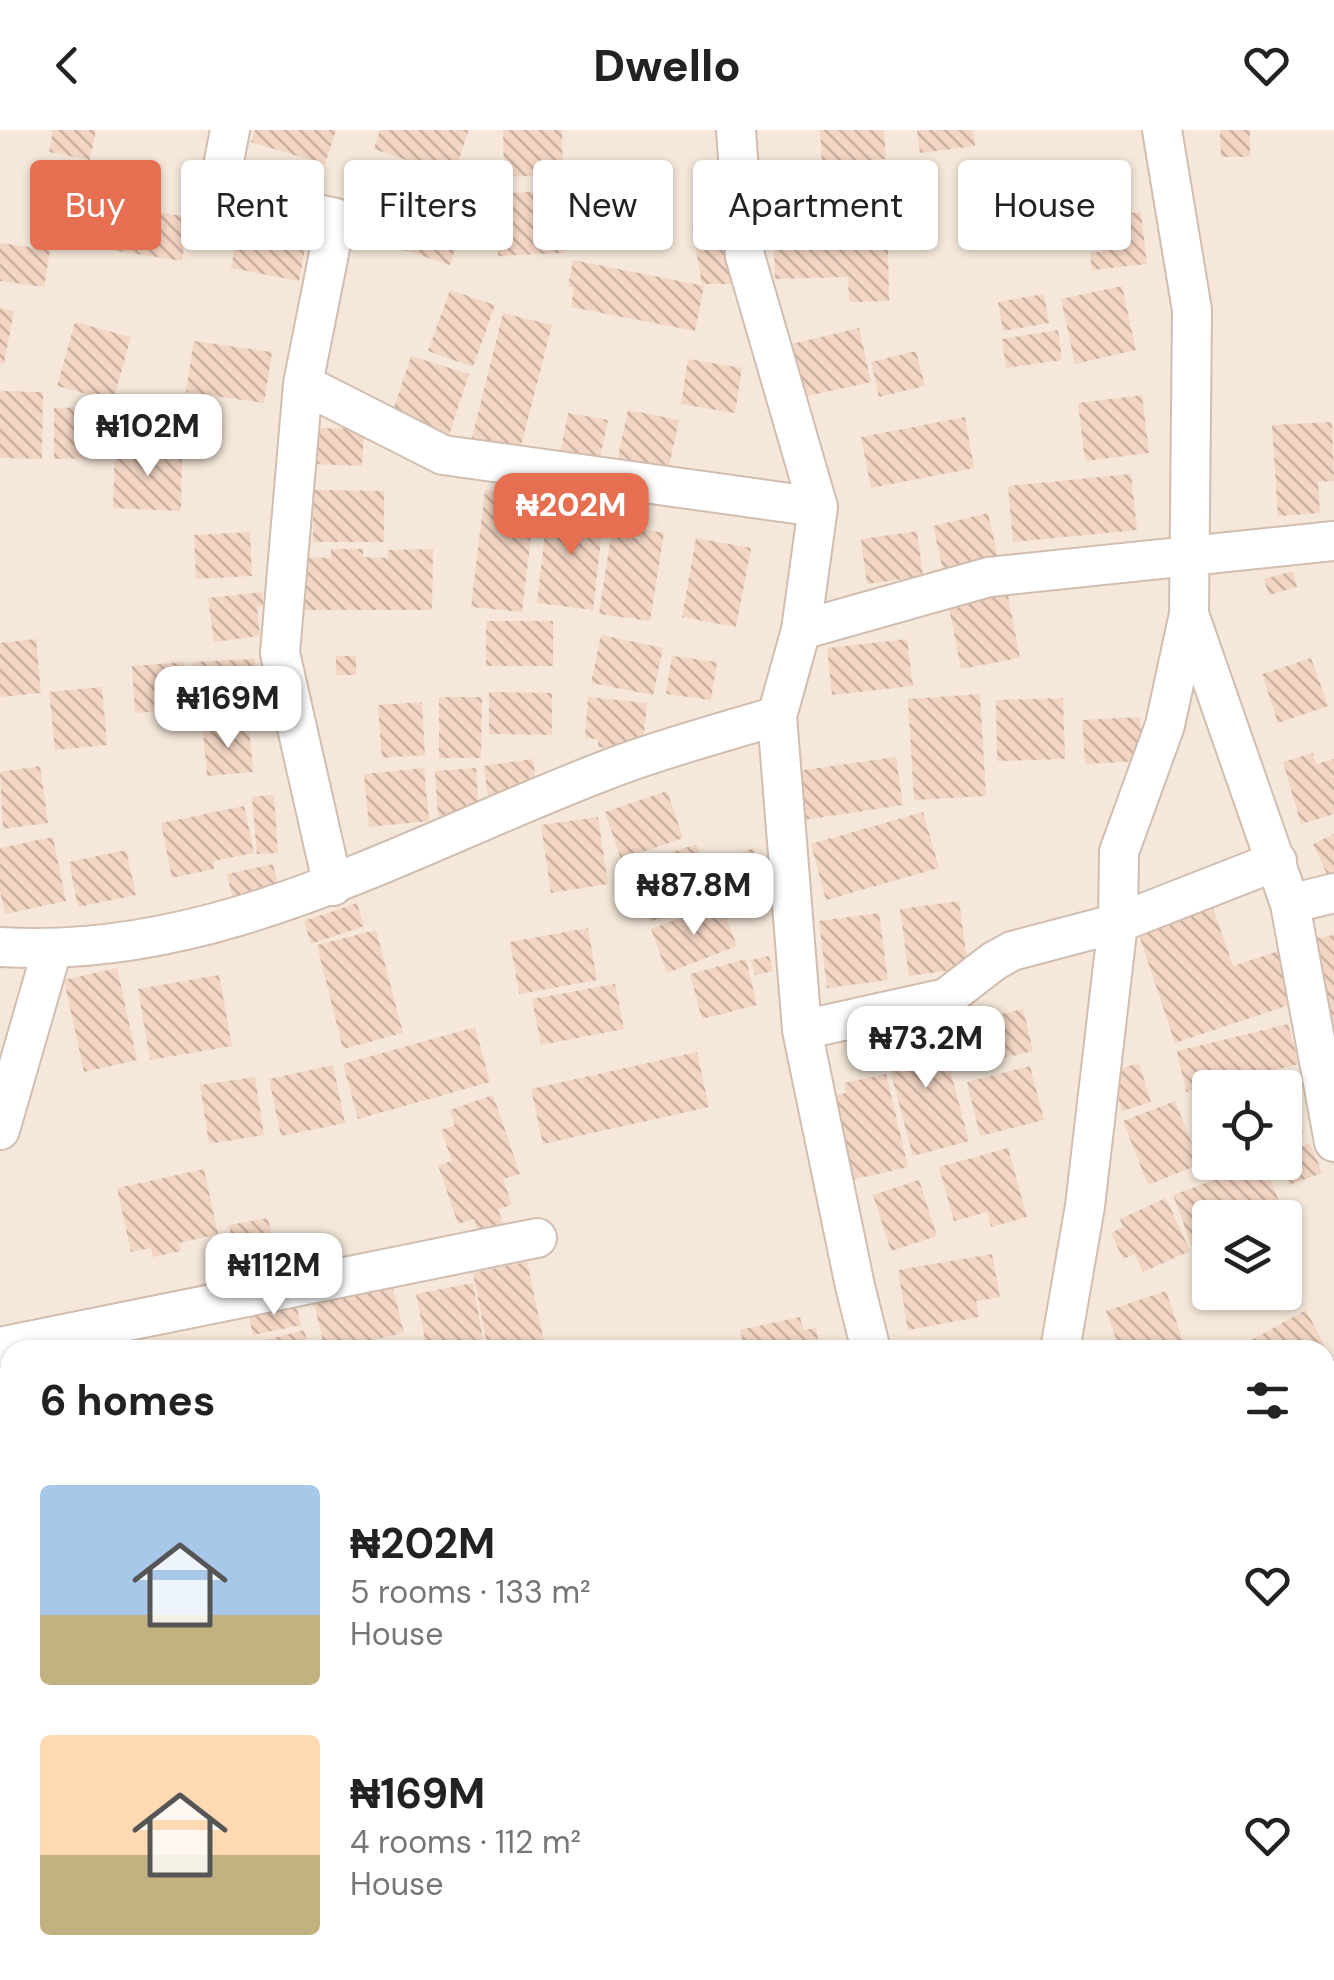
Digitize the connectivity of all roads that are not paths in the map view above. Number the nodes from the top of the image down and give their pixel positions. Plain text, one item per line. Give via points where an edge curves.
1 (230, 130) edge
2 (736, 130) edge
3 (1162, 130) edge
4 (303, 384) junction
5 (818, 507) junction
6 (1334, 540) edge
7 (1192, 557) junction
8 (1189, 614) junction
9 (801, 630) junction
10 (776, 716) junction
11 (1277, 861) junction
12 (333, 886) junction
13 (1334, 893) edge
14 (1290, 904) junction
15 (1118, 923) junction
16 (0, 947) edge
17 (52, 950) junction
18 (802, 1030) junction
19 (0, 1130) edge
20 (1334, 1142) edge
21 (537, 1238) dead end
22 (34, 1340) edge
23 (869, 1340) edge
24 (1062, 1340) edge

1 - 4 street via 218,192 336,218
2 - 5 street via 745,256
3 - 7 street via 1192,310
4 - 5 street via 443,455
4 - 12 street via 280,653
5 - 9 street
6 - 7 street
7 - 8 street
7 - 9 street via 989,577
8 - 11 street
8 - 15 street via 1165,725 1119,852
9 - 10 street
10 - 12 street via 611,768
10 - 18 street
11 - 14 street
11 - 15 street
12 - 17 street via 198,929
13 - 14 street
14 - 20 street
15 - 18 street via 1012,951 946,998
15 - 24 street via 1086,1206
16 - 17 street
17 - 19 street
18 - 23 street
21 - 22 street

